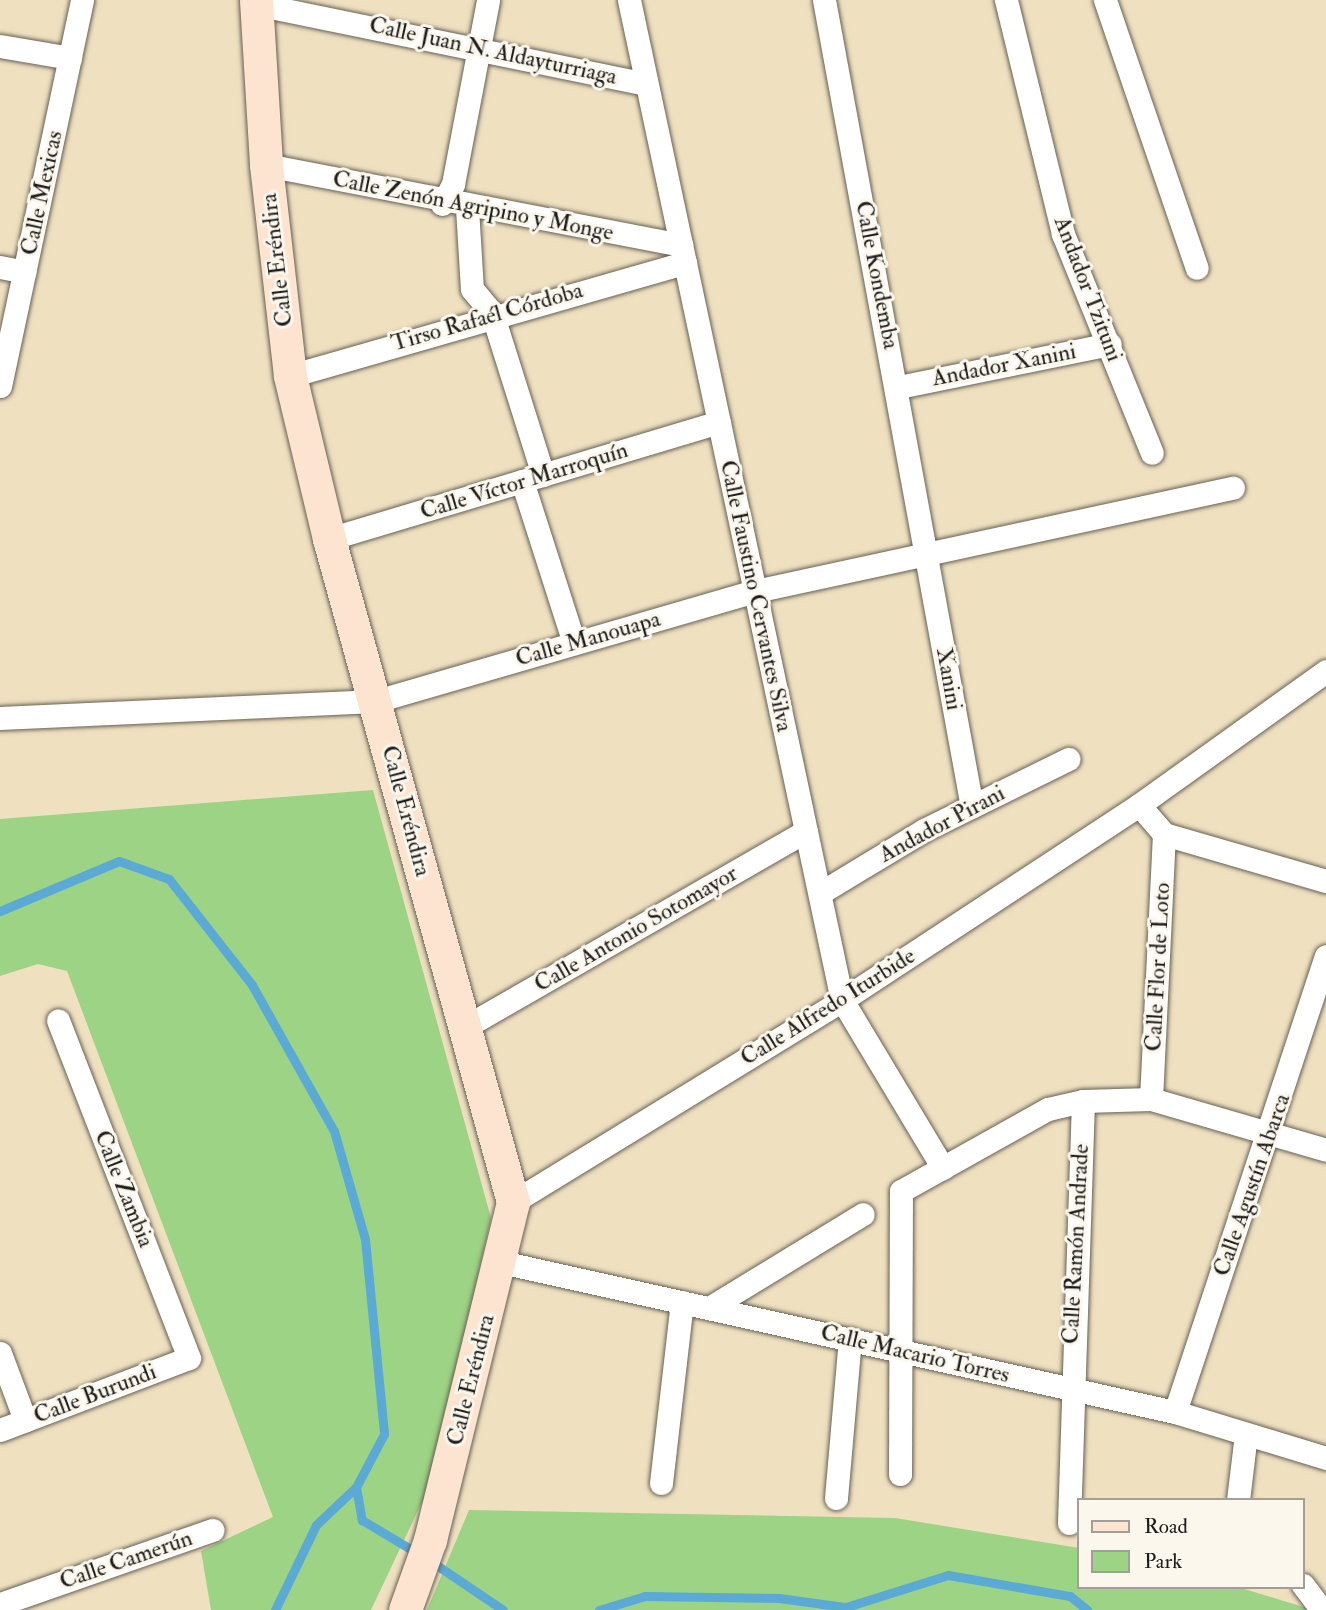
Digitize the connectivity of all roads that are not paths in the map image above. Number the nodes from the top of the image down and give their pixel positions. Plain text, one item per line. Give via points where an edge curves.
1 (82, 0) edge
2 (488, 0) edge
3 (629, 0) edge
4 (824, 0) edge
5 (1006, 0) edge
6 (1105, 0) edge
7 (256, 2) edge
8 (478, 44) junction
9 (0, 46) edge
10 (70, 58) junction
11 (646, 84) junction
12 (266, 165) junction
13 (442, 204) junction
14 (467, 208) junction
15 (683, 254) junction
16 (0, 267) edge
17 (1197, 268) dead end
18 (25, 272) junction
19 (492, 313) junction
20 (1110, 344) junction
21 (290, 376) junction
22 (0, 386) edge
23 (899, 387) junction
24 (719, 422) junction
25 (1152, 453) dead end
26 (533, 478) junction
27 (1233, 488) dead end
28 (329, 539) junction
29 (926, 550) junction
30 (755, 591) junction
31 (574, 643) junction
32 (1326, 671) edge
33 (376, 701) junction
34 (0, 718) edge
35 (1068, 760) dead end
36 (1139, 805) junction
37 (972, 807) junction
38 (806, 831) junction
39 (1164, 834) junction
40 (1326, 881) edge
41 (820, 893) junction
42 (1326, 956) edge
43 (842, 1000) junction
44 (58, 1021) dead end
45 (465, 1027) junction
46 (1151, 1099) junction
47 (1083, 1101) junction
48 (1271, 1132) junction
49 (1326, 1150) edge
50 (943, 1168) junction
51 (513, 1202) junction
52 (863, 1214) dead end
53 (501, 1262) junction
54 (682, 1302) junction
55 (709, 1308) junction
56 (850, 1339) junction
57 (902, 1351) junction
58 (0, 1353) edge
59 (189, 1358) joint
60 (1069, 1388) junction
61 (1175, 1412) junction
62 (25, 1420) junction
63 (0, 1430) edge
64 (1247, 1434) junction
65 (1326, 1458) edge
66 (900, 1474) dead end
67 (661, 1483) dead end
68 (836, 1498) dead end
69 (1238, 1498) edge
70 (1069, 1523) dead end
71 (212, 1530) dead end
72 (1305, 1588) edge
73 (0, 1604) edge
74 (405, 1610) edge
75 (1322, 1610) edge

1 - 10 street, Calle Mexicas
2 - 8 street
3 - 11 street, Calle Faustino Cervantes Silva
4 - 23 street, Calle Kondemba
5 - 20 street, Andador Tzituni via 1063,234
6 - 17 street
7 - 8 street, Calle Juan N. Aldayturriaga
7 - 12 street, Calle Eréndira
8 - 11 street, Calle Juan N. Aldayturriaga
8 - 13 street via 453,184
9 - 10 street
10 - 18 street, Calle Mexicas
11 - 15 street, Calle Faustino Cervantes Silva
12 - 13 street, Calle Zenón Agripino y Monge
12 - 21 street, Calle Eréndira
13 - 14 street, Calle Zenón Agripino y Monge
14 - 15 street, Calle Zenón Agripino y Monge
14 - 19 street via 472,289
15 - 19 street, Tirso Rafaél Córdoba
15 - 24 street, Calle Faustino Cervantes Silva
16 - 18 street
18 - 22 street, Calle Mexicas
19 - 21 street, Tirso Rafaél Córdoba
19 - 26 street
20 - 23 street, Andador Xanini
20 - 25 street, Andador Tzituni
21 - 28 street, Calle Eréndira
23 - 29 street, Calle Kondemba
24 - 26 street, Calle Víctor Marroquín
24 - 30 street, Calle Faustino Cervantes Silva
26 - 28 street, Calle Víctor Marroquín
26 - 31 street
27 - 29 street, Calle Manouapa
28 - 33 street, Calle Eréndira
29 - 30 street, Calle Manouapa
29 - 37 street, Xanini
30 - 31 street, Calle Manouapa
30 - 38 street, Calle Faustino Cervantes Silva
31 - 33 street, Calle Manouapa
32 - 36 street, Calle Alfredo Iturbide
33 - 34 street, Calle Manouapa
33 - 45 street, Calle Eréndira
35 - 37 street, Andador Pirani
36 - 39 street
36 - 43 street, Calle Alfredo Iturbide
37 - 41 street, Andador Pirani via 924,830
38 - 41 street, Calle Faustino Cervantes Silva
38 - 45 street, Calle Antonio Sotomayor
39 - 40 street
39 - 46 street, Calle Flor de Loto
41 - 43 street, Calle Faustino Cervantes Silva
42 - 48 street, Calle Agustín Abarca
43 - 50 street, Calle Faustino Cervantes Silva
43 - 51 street, Calle Alfredo Iturbide
44 - 59 street, Calle Zambia
45 - 51 street, Calle Eréndira
46 - 47 street
46 - 48 street
47 - 50 street via 1048,1108
47 - 60 street, Calle Ramón Andrade
48 - 49 street
48 - 61 street, Calle Agustín Abarca
50 - 57 street via 901,1191
51 - 53 street, Calle Eréndira
52 - 55 street
53 - 54 street, Calle Macario Torres
53 - 74 street, Calle Eréndira via 430,1540
54 - 55 street, Calle Macario Torres
54 - 67 street
55 - 56 street, Calle Macario Torres
56 - 57 street, Calle Macario Torres
56 - 68 street
57 - 60 street, Calle Macario Torres
57 - 66 street
58 - 62 street
59 - 62 street, Calle Burundi
60 - 61 street, Calle Macario Torres
60 - 70 street, Calle Ramón Andrade
61 - 64 street, Calle Macario Torres
62 - 63 street, Calle Burundi
64 - 65 street, Calle Macario Torres
64 - 69 street
71 - 73 street, Calle Camerún
72 - 75 street

